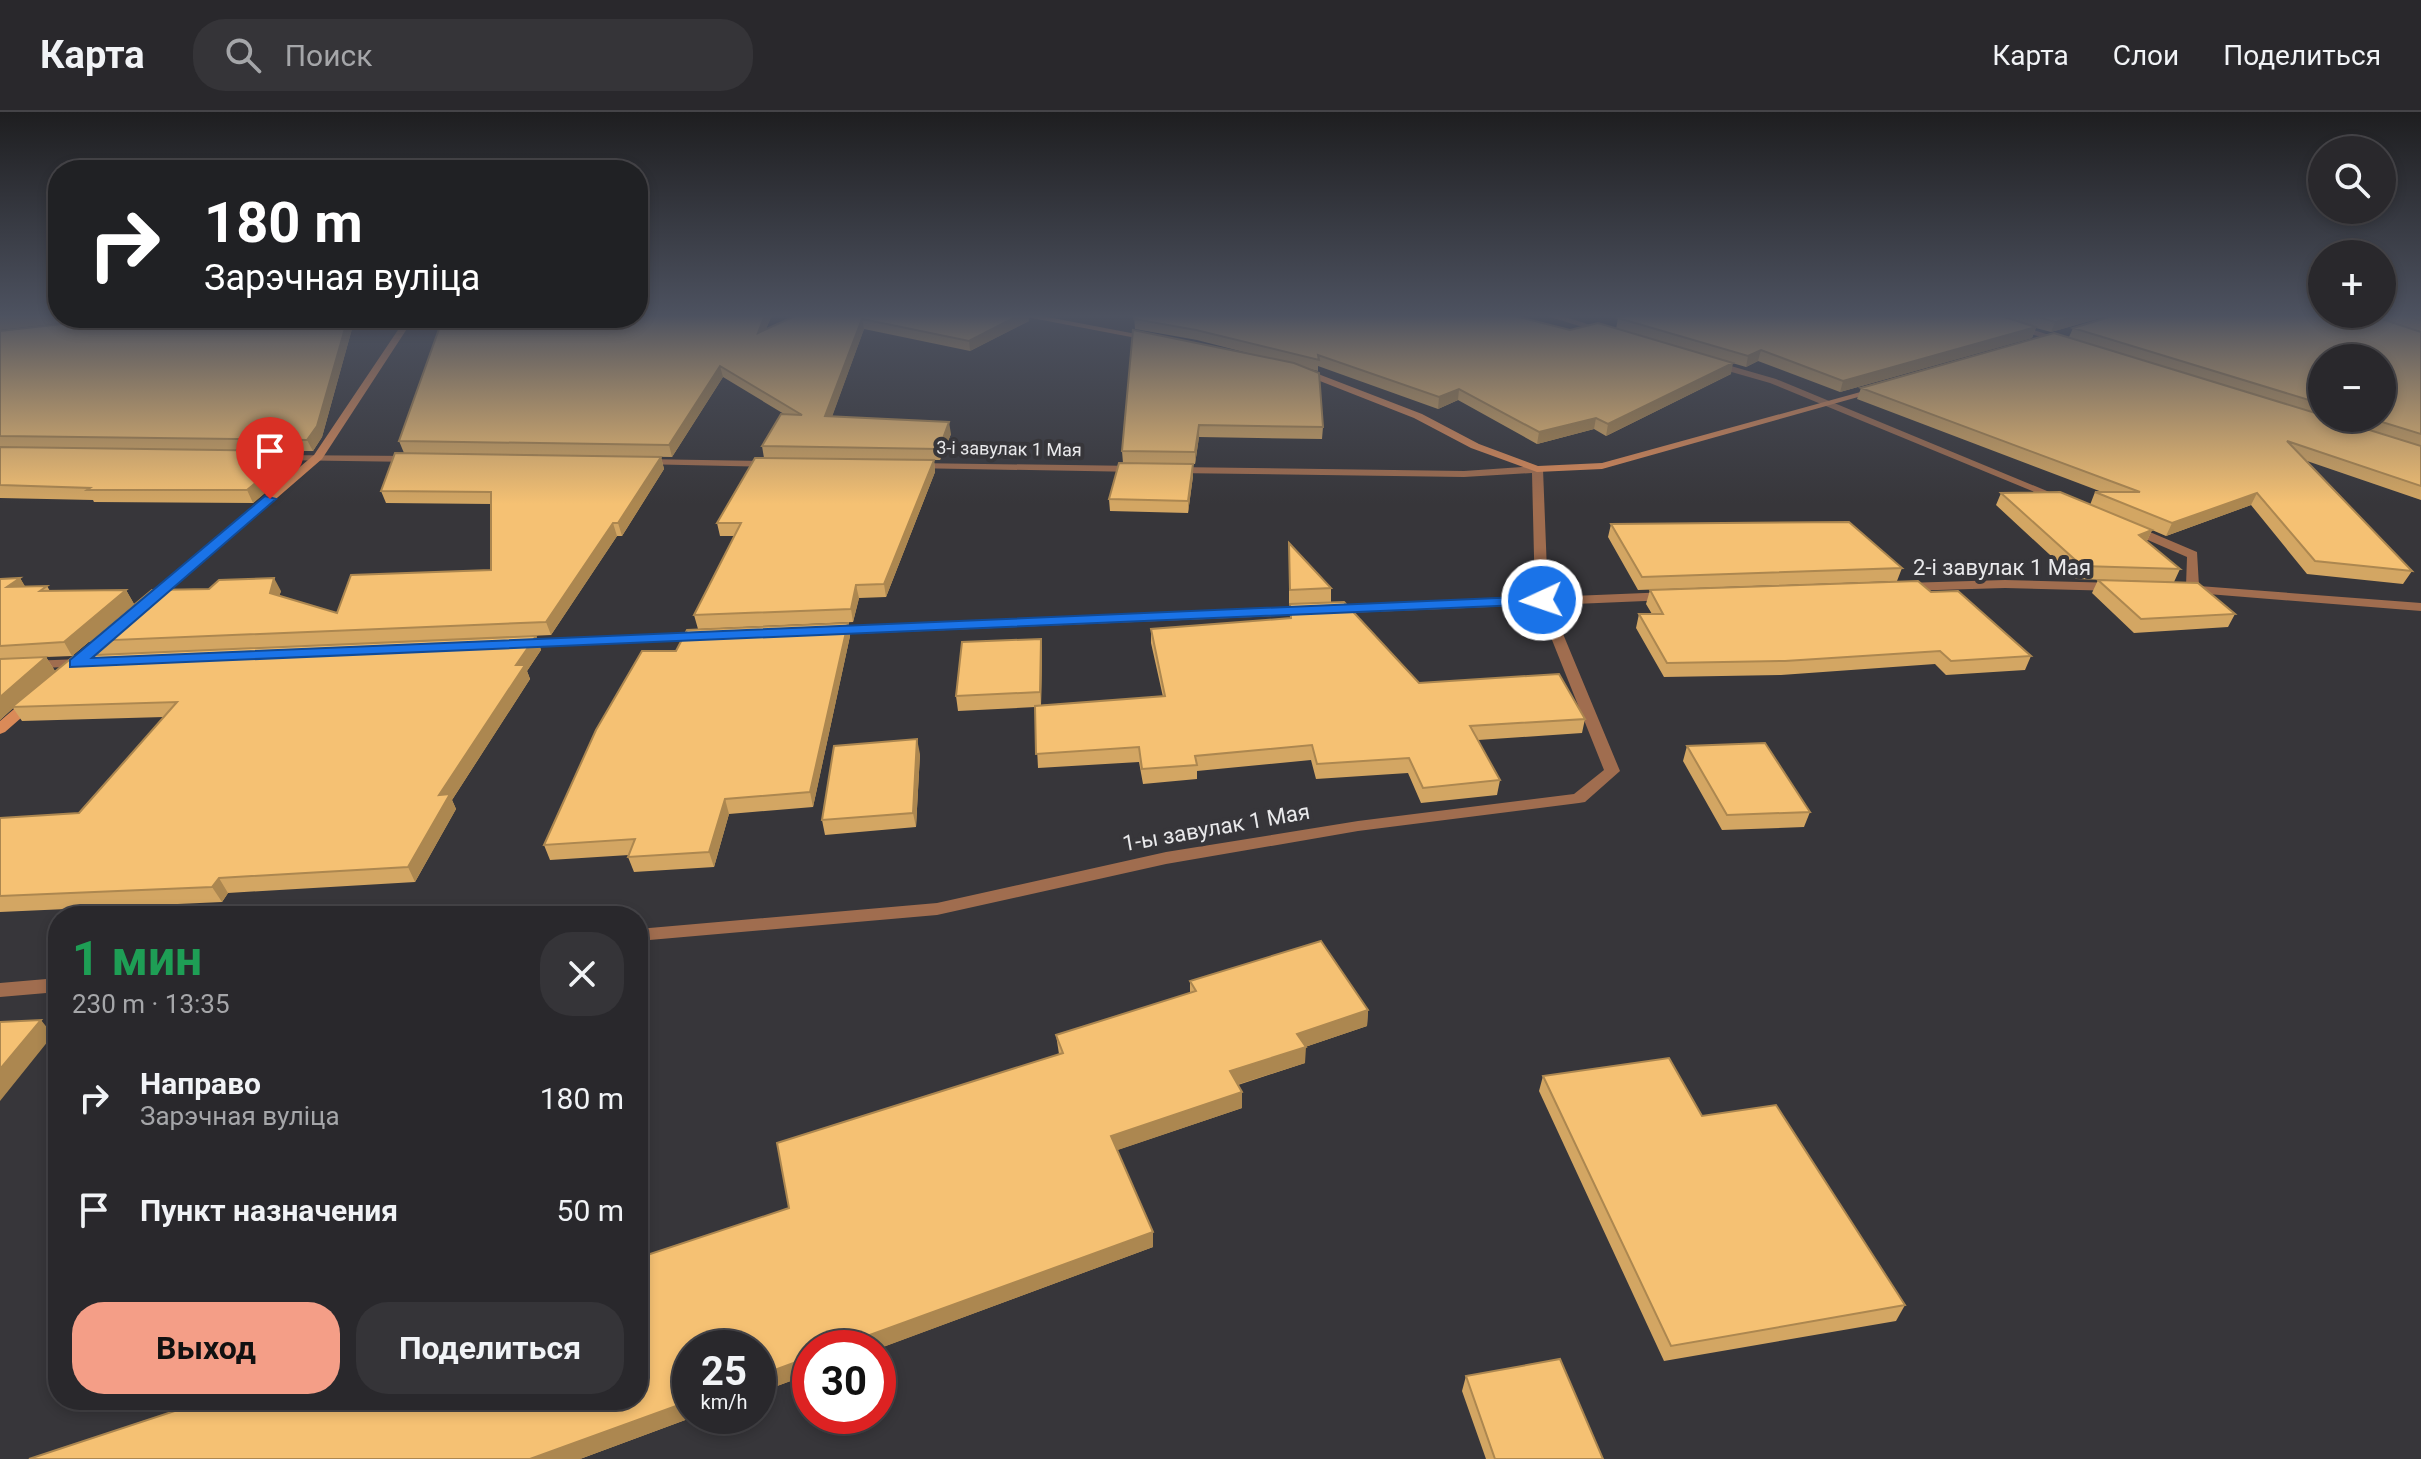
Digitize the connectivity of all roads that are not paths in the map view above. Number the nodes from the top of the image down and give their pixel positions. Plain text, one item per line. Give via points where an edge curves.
1 (370, 378) edge
2 (1315, 378) edge
3 (1762, 378) edge
4 (1890, 386) edge
5 (1829, 405) junction
6 (270, 457) edge
7 (318, 457) junction
8 (429, 459) edge
9 (636, 462) edge
10 (779, 464) edge
11 (907, 466) edge
12 (1145, 469) edge
13 (1537, 469) junction
14 (1161, 470) edge
15 (2072, 504) edge
16 (2115, 521) edge
17 (2130, 587) edge
18 (1894, 588) edge
19 (2177, 589) edge
20 (2192, 589) junction
21 (1686, 595) edge
22 (1542, 600) junction
23 (2421, 607) edge
24 (136, 612) edge
25 (124, 622) edge
26 (809, 632) edge
27 (713, 636) edge
28 (506, 645) edge
29 (108, 662) edge
30 (76, 663) junction
31 (0, 666) edge
32 (54, 682) edge
33 (43, 691) edge
34 (0, 729) edge
35 (648, 934) edge
36 (48, 986) edge
37 (0, 990) edge

1 - 7 street
2 - 13 street
3 - 5 street
4 - 5 street
5 - 13 street via 1602,466
5 - 15 street
6 - 7 street
7 - 8 street
7 - 24 street
9 - 10 street
11 - 12 street, 3-і завулак 1 Мая
13 - 14 street via 1464,474
13 - 22 street
16 - 20 street via 2193,555
17 - 18 street, 2-і завулак 1 Мая
19 - 20 street
20 - 23 street
21 - 22 street
22 - 26 street
22 - 35 street, 1-ы завулак 1 Мая via 1612,771 1579,798 1358,826 1180,856 937,909
25 - 30 street
27 - 28 street
29 - 30 street
30 - 31 street
30 - 32 street
33 - 34 street
36 - 37 street

